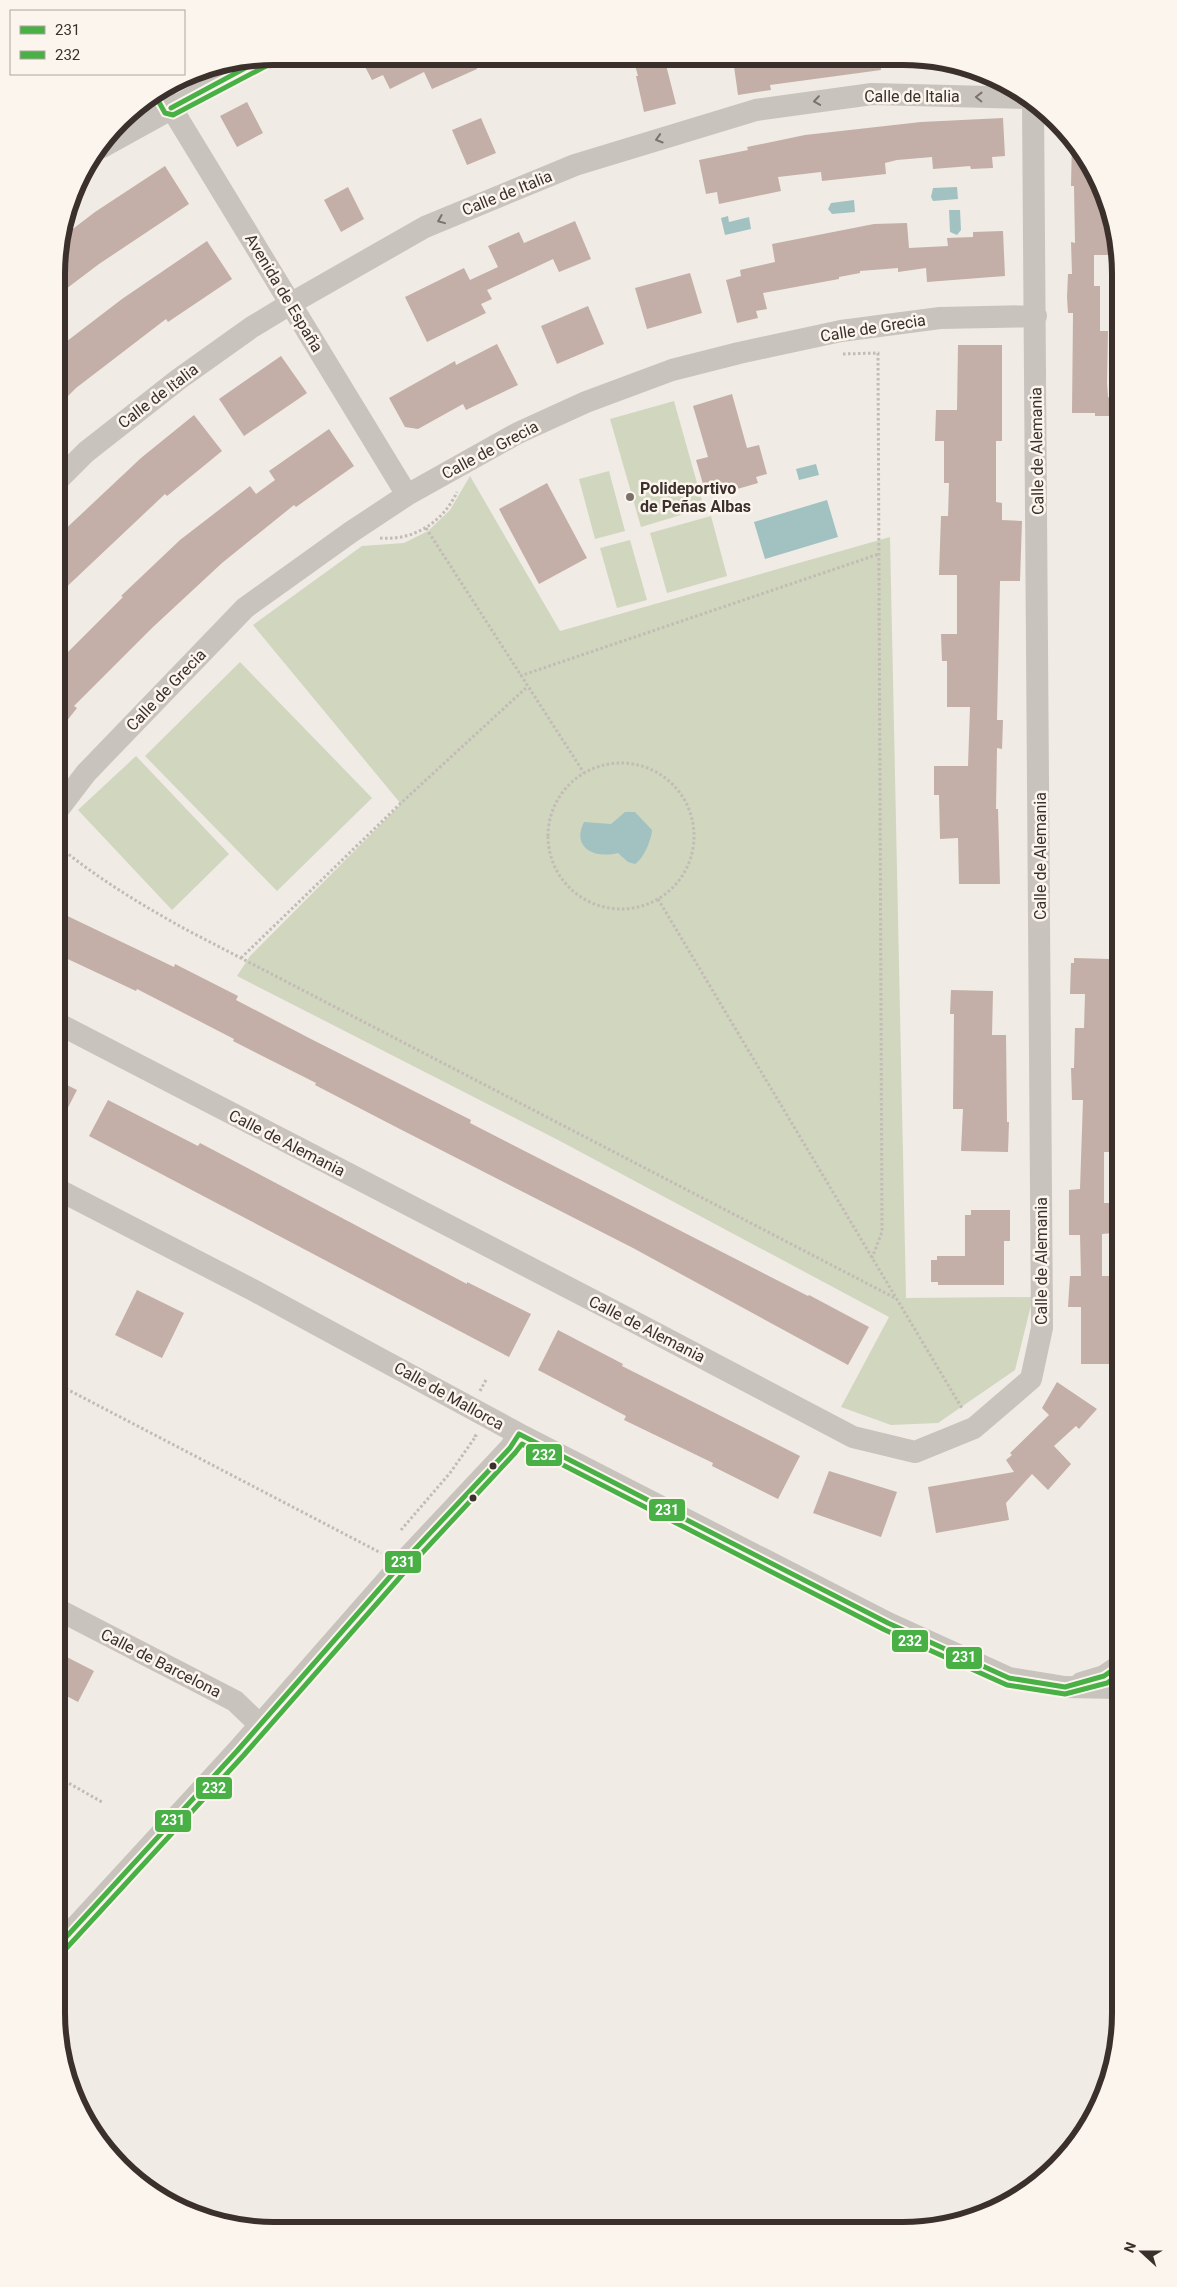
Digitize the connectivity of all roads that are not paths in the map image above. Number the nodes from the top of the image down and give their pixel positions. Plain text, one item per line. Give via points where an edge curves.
1 (241, 68) edge
2 (1015, 98) edge
3 (166, 100) edge
4 (1034, 111) edge
5 (117, 136) edge
6 (290, 304) junction
7 (1036, 316) junction
8 (65, 473) edge
9 (406, 495) junction
10 (65, 802) edge
11 (65, 1027) edge
12 (65, 1193) edge
13 (519, 1434) junction
14 (65, 1613) edge
15 (1112, 1670) edge
16 (1065, 1687) junction
17 (1112, 1688) edge
18 (260, 1724) junction
19 (65, 1938) edge

1 - 3 street
2 -> 6 street, Calle de Italia via 872,94 756,110 575,164 425,227
3 - 5 street
3 - 6 street, Avenida de España
4 - 7 street, Calle de Alemania
6 - 8 street, Calle de Italia via 179,379 86,452
6 - 9 street, Avenida de España
7 - 9 street, Calle de Grecia via 940,318 840,331 672,370 586,402 518,433
7 - 11 street, Calle de Alemania via 1042,1328 1031,1379 974,1428 915,1452 853,1438
9 - 10 street, Calle de Grecia via 245,608 86,773
12 - 13 street, Calle de Mallorca
13 - 16 street, Calle de Mallorca via 888,1623 1008,1678
13 - 18 street via 510,1448 403,1562
14 - 18 street, Calle de Barcelona via 235,1701
15 - 16 street, Calle de Mallorca via 1104,1676
16 - 17 street, Calle de Mallorca
18 - 19 street

